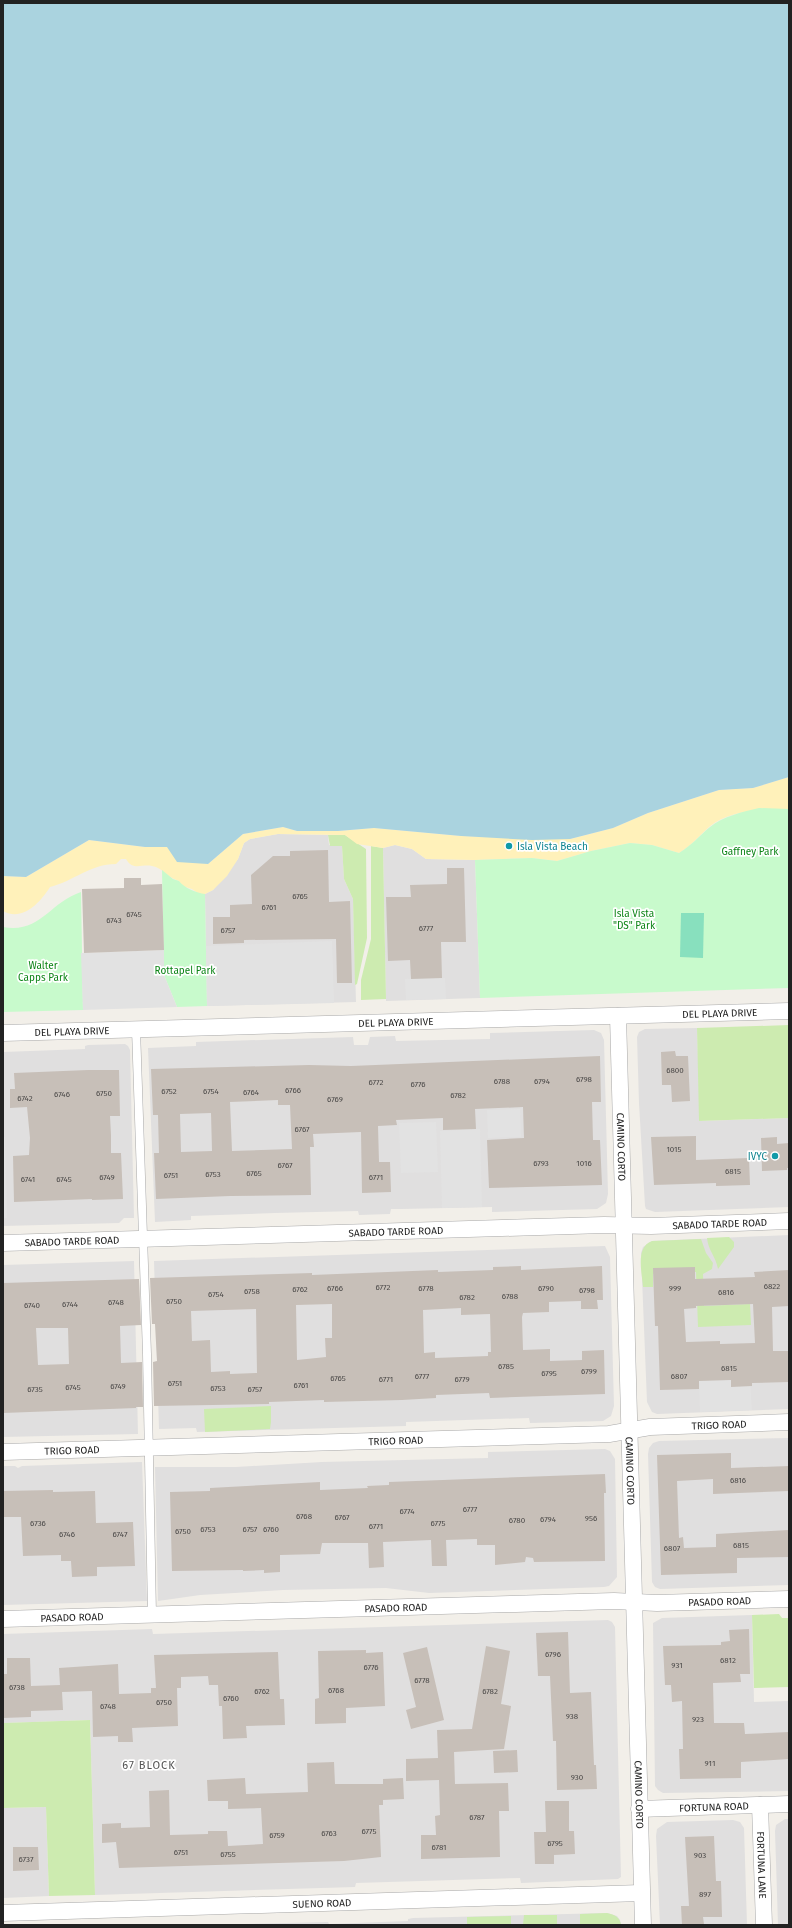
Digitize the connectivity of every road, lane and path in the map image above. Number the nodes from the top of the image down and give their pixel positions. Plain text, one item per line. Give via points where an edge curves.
1 (789, 1011) edge
2 (618, 1016) junction
3 (136, 1029) junction
4 (3, 1033) edge
5 (789, 1221) edge
6 (624, 1226) junction
7 (142, 1238) junction
8 (3, 1243) edge
9 (789, 1422) edge
10 (629, 1430) junction
11 (148, 1447) junction
12 (3, 1452) edge
13 (789, 1599) edge
14 (635, 1602) junction
15 (152, 1614) junction
16 (3, 1619) edge
17 (789, 1804) edge
18 (760, 1805) junction
19 (639, 1809) junction
20 (642, 1893) junction
21 (3, 1913) edge
22 (643, 1925) edge
23 (764, 1925) edge

1 - 2 street, DEL PLAYA DRIVE
2 - 3 street, DEL PLAYA DRIVE
2 - 6 street, CAMINO CORTO
3 - 4 street, DEL PLAYA DRIVE
3 - 7 lane
5 - 6 street, SABADO TARDE ROAD
6 - 7 street, SABADO TARDE ROAD
6 - 10 street, CAMINO CORTO
7 - 8 street, SABADO TARDE ROAD
7 - 11 lane
9 - 10 street, TRIGO ROAD
10 - 11 street, TRIGO ROAD via 594,1434
10 - 14 street, CAMINO CORTO
11 - 12 street, TRIGO ROAD
11 - 15 lane
13 - 14 street, PASADO ROAD
14 - 15 street, PASADO ROAD
14 - 19 street, CAMINO CORTO
15 - 16 street, PASADO ROAD
17 - 18 street, FORTUNA ROAD
18 - 19 street, FORTUNA ROAD
18 - 23 street, FORTUNA LANE
19 - 20 street, CAMINO CORTO
20 - 21 street, SUENO ROAD
20 - 22 street, CAMINO CORTO

